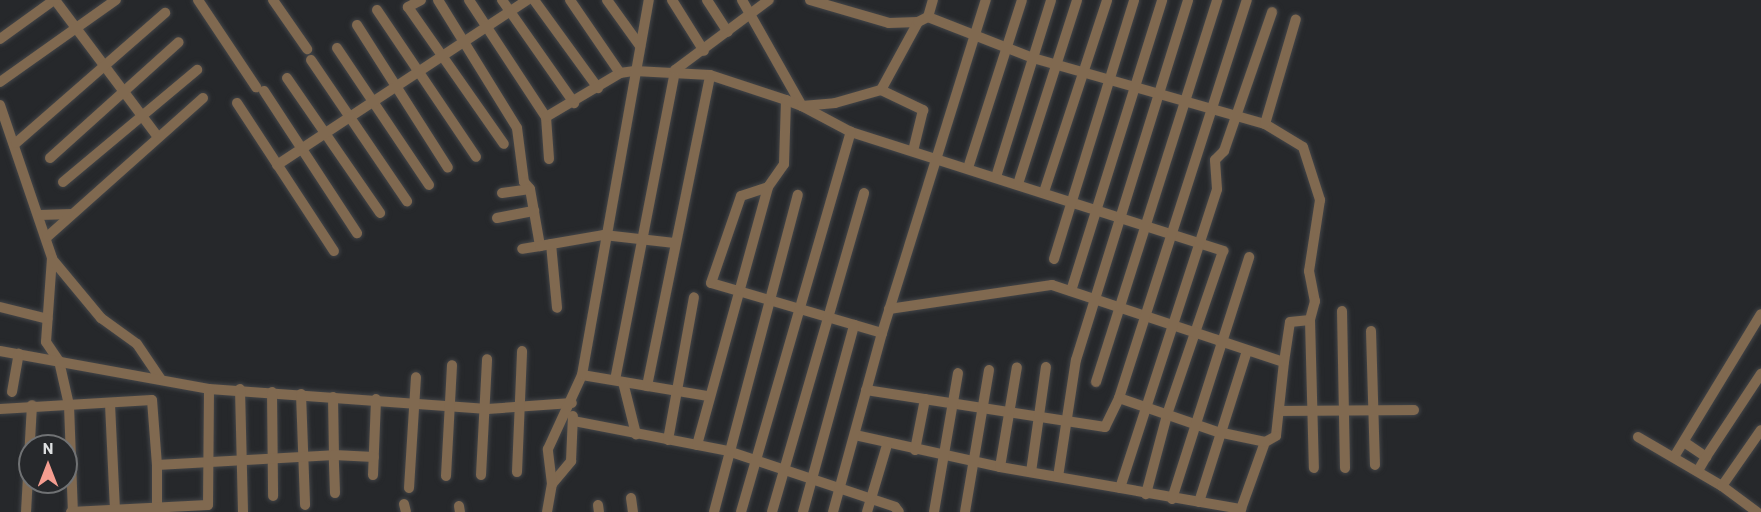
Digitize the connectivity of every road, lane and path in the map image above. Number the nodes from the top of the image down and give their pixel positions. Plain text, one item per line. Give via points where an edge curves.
1 (55, 0) edge
2 (116, 0) edge
3 (198, 0) edge
4 (273, 0) edge
5 (421, 0) edge
6 (438, 0) edge
7 (469, 0) edge
8 (502, 0) edge
9 (527, 0) edge
10 (534, 0) edge
11 (570, 0) edge
12 (608, 0) edge
13 (672, 0) edge
14 (707, 0) edge
15 (742, 0) edge
16 (770, 0) edge
17 (810, 0) edge
18 (986, 0) edge
19 (1022, 0) edge
20 (1051, 0) edge
21 (1077, 0) edge
22 (1107, 0) edge
23 (1134, 0) edge
24 (1162, 0) edge
25 (1188, 0) edge
26 (1217, 0) edge
27 (1247, 0) edge
28 (934, 1) edge
29 (646, 2) edge
30 (377, 10) dead end
31 (510, 11) junction
32 (1272, 12) dead end
33 (165, 13) dead end
34 (751, 15) junction
35 (923, 19) junction
36 (1296, 19) dead end
37 (357, 25) dead end
38 (488, 26) junction
39 (74, 28) junction
40 (728, 32) junction
41 (974, 38) junction
42 (0, 39) edge
43 (466, 39) junction
44 (179, 42) dead end
45 (640, 46) junction
46 (337, 48) dead end
47 (1006, 48) junction
48 (307, 49) dead end
49 (704, 51) junction
50 (444, 56) junction
51 (1033, 58) junction
52 (311, 60) dead end
53 (1056, 64) junction
54 (100, 66) junction
55 (197, 70) dead end
56 (418, 70) junction
57 (675, 70) junction
58 (635, 71) junction
59 (620, 73) junction
60 (1085, 73) junction
61 (710, 75) junction
62 (287, 78) dead end
63 (1109, 80) junction
64 (0, 82) edge
65 (397, 87) junction
66 (1134, 87) junction
67 (598, 88) junction
68 (880, 90) junction
69 (121, 93) junction
70 (1159, 94) junction
71 (203, 98) dead end
72 (786, 100) junction
73 (373, 102) junction
74 (574, 102) junction
75 (1186, 102) junction
76 (237, 103) dead end
77 (0, 105) edge
78 (802, 106) junction
79 (1212, 109) junction
80 (141, 115) junction
81 (349, 117) junction
82 (546, 117) junction
83 (1236, 117) junction
84 (1265, 124) junction
85 (851, 132) junction
86 (325, 133) junction
87 (158, 137) junction
88 (16, 143) junction
89 (504, 144) dead end
90 (301, 148) junction
91 (913, 151) junction
92 (476, 157) dead end
93 (50, 158) dead end
94 (549, 159) dead end
95 (936, 159) junction
96 (277, 165) junction
97 (448, 168) dead end
98 (968, 168) junction
99 (996, 177) junction
100 (63, 182) dead end
101 (1018, 184) junction
102 (429, 185) dead end
103 (768, 188) junction
104 (530, 189) junction
105 (1044, 192) junction
106 (502, 193) dead end
107 (864, 193) dead end
108 (798, 195) dead end
109 (407, 201) dead end
110 (1071, 201) junction
111 (1097, 210) junction
112 (534, 211) junction
113 (380, 213) dead end
114 (72, 214) junction
115 (40, 215) junction
116 (497, 218) dead end
117 (1122, 218) junction
118 (1148, 226) junction
119 (357, 233) dead end
120 (604, 235) junction
121 (1172, 235) junction
122 (47, 237) junction
123 (644, 237) junction
124 (675, 243) junction
125 (1198, 243) junction
126 (545, 245) junction
127 (522, 249) dead end
128 (334, 252) dead end
129 (1249, 257) dead end
130 (52, 258) junction
131 (1054, 258) dead end
132 (737, 290) junction
133 (1071, 291) junction
134 (694, 297) dead end
135 (768, 300) junction
136 (1096, 300) junction
137 (0, 306) edge
138 (557, 308) dead end
139 (1120, 308) junction
140 (797, 309) junction
141 (889, 309) junction
142 (1342, 311) dead end
143 (1761, 314) edge
144 (1144, 316) junction
145 (827, 317) junction
146 (48, 319) junction
147 (1310, 320) junction
148 (854, 325) junction
149 (1170, 326) junction
150 (1371, 331) dead end
151 (882, 333) junction
152 (1196, 335) junction
153 (1221, 344) junction
154 (0, 351) edge
155 (522, 351) dead end
156 (1247, 351) junction
157 (19, 354) junction
158 (487, 359) dead end
159 (58, 361) junction
160 (1284, 362) junction
161 (452, 365) dead end
162 (1017, 367) dead end
163 (1047, 367) dead end
164 (989, 370) dead end
165 (958, 373) dead end
166 (1761, 374) edge
167 (582, 375) junction
168 (416, 377) dead end
169 (160, 378) junction
170 (619, 381) junction
171 (1096, 382) dead end
172 (646, 386) junction
173 (209, 389) junction
174 (240, 389) junction
175 (866, 390) junction
176 (678, 391) junction
177 (12, 392) dead end
178 (272, 392) junction
179 (301, 394) junction
180 (708, 396) junction
181 (333, 397) junction
182 (1119, 398) junction
183 (376, 399) junction
184 (925, 399) junction
185 (572, 403) junction
186 (110, 404) junction
187 (414, 404) junction
188 (952, 404) junction
189 (32, 405) junction
190 (69, 405) junction
191 (451, 406) junction
192 (1144, 407) junction
193 (522, 408) junction
194 (0, 409) edge
195 (487, 409) junction
196 (981, 409) junction
197 (1414, 410) dead end
198 (1281, 411) junction
199 (1313, 411) junction
200 (1342, 411) junction
201 (1372, 411) junction
202 (1011, 414) junction
203 (1167, 415) junction
204 (1039, 418) junction
205 (574, 422) junction
206 (1066, 422) junction
207 (1193, 423) junction
208 (1761, 430) edge
209 (1218, 432) junction
210 (636, 434) junction
211 (855, 435) junction
212 (1638, 437) dead end
213 (668, 440) junction
214 (1265, 442) junction
215 (1684, 442) junction
216 (887, 445) junction
217 (697, 446) junction
218 (915, 450) junction
219 (728, 452) junction
220 (334, 455) junction
221 (944, 455) junction
222 (304, 456) junction
223 (273, 457) junction
224 (374, 457) junction
225 (1674, 457) junction
226 (1706, 457) junction
227 (242, 458) junction
228 (754, 459) junction
229 (209, 460) junction
230 (971, 460) junction
231 (157, 465) junction
232 (1375, 465) dead end
233 (1000, 467) junction
234 (1314, 468) dead end
235 (1345, 468) dead end
236 (785, 469) junction
237 (1698, 471) junction
238 (517, 472) dead end
239 (1031, 472) junction
240 (373, 475) dead end
241 (481, 475) dead end
242 (446, 476) dead end
243 (1058, 477) junction
244 (812, 480) junction
245 (552, 484) junction
246 (1722, 486) junction
247 (1120, 488) junction
248 (409, 489) dead end
249 (840, 489) junction
250 (335, 493) dead end
251 (1146, 494) junction
252 (273, 496) dead end
253 (631, 498) dead end
254 (870, 499) junction
255 (1172, 499) junction
256 (1200, 502) junction
257 (305, 505) dead end
258 (1755, 508) edge
259 (157, 509) edge
260 (115, 510) edge
261 (1240, 510) edge
262 (26, 512) edge
263 (72, 512) edge
264 (243, 512) edge
265 (547, 512) edge
266 (633, 512) edge
267 (714, 512) edge
268 (741, 512) edge
269 (772, 512) edge
270 (803, 512) edge
271 (833, 512) edge
272 (867, 512) edge
273 (899, 512) edge
274 (934, 512) edge
275 (965, 512) edge

1 - 39 street
1 - 42 street
2 - 39 street
3 - 90 street
4 - 48 street
5 - 50 street via 408,7
6 - 43 street
7 - 38 street
8 - 31 street
9 - 31 street
10 - 67 street
11 - 59 street
12 - 45 street
13 - 49 street
14 - 40 street
15 - 34 street
16 - 34 street
17 - 35 street via 889,23
18 - 41 street
19 - 47 street
20 - 51 street
21 - 53 street
22 - 60 street
23 - 63 street
24 - 66 street
25 - 70 street
26 - 75 street
27 - 79 street
28 - 35 street
29 - 45 street
30 - 56 street
31 - 38 street
31 - 74 street
32 - 83 street
33 - 54 street
34 - 40 street
34 - 78 street
35 - 41 street
35 - 68 street
36 - 84 street
37 - 65 street
38 - 43 street
38 - 82 street
39 - 54 street
39 - 64 street
40 - 49 street
41 - 47 street
41 - 95 street
43 - 50 street
43 - 104 street via 517,128 524,182
44 - 69 street
45 - 58 street
46 - 73 street
47 - 51 street
47 - 98 street
49 - 57 street
50 - 56 street
50 - 89 street
51 - 53 street
51 - 99 street
52 - 81 street
53 - 60 street
53 - 101 street
54 - 69 street
54 - 88 street
55 - 80 street
56 - 65 street
56 - 92 street
57 - 58 street
57 - 61 street
57 - 123 street
58 - 59 street
58 - 120 street
59 - 67 street
60 - 63 street
60 - 105 street
61 - 72 street
61 - 124 street
62 - 86 street
63 - 66 street
63 - 110 street
65 - 73 street
65 - 97 street
66 - 70 street
66 - 111 street
67 - 74 street
68 - 78 street via 853,100
68 - 91 street via 923,110
69 - 80 street
69 - 93 street
70 - 75 street
70 - 117 street
71 - 87 street
72 - 78 street
72 - 103 street via 784,164
73 - 81 street
73 - 102 street
74 - 82 street
75 - 79 street
75 - 118 street
76 - 96 street
77 - 88 street
78 - 85 street
79 - 83 street
79 - 121 street
80 - 87 street
80 - 100 street
81 - 86 street
81 - 109 street
82 - 94 street
83 - 84 street
83 - 125 street via 1224,152 1215,160 1217,189
84 - 147 street via 1303,147 1315,180 1320,213 1311,250 1309,288 1315,301
85 - 91 street
85 - 140 street
86 - 90 street
86 - 113 street
87 - 114 street
88 - 115 street
90 - 96 street
90 - 119 street
91 - 95 street
95 - 98 street
95 - 141 street
96 - 128 street
98 - 99 street
99 - 101 street
101 - 105 street
103 - 132 street
103 - 132 street via 741,196 711,283
104 - 106 street
104 - 112 street
105 - 110 street
107 - 145 street
108 - 135 street
110 - 111 street
110 - 131 street
111 - 117 street
111 - 133 street
112 - 116 street
112 - 126 street
114 - 115 street
114 - 122 street
115 - 122 street
117 - 118 street
117 - 136 street
118 - 121 street
118 - 139 street
120 - 123 street
120 - 126 street
120 - 167 street
121 - 125 street
121 - 144 street
122 - 130 street
123 - 124 street
123 - 170 street
124 - 172 street
125 - 149 street
125 - 152 street via 1223,252
126 - 127 street
126 - 138 street
129 - 153 street
130 - 146 street
130 - 169 street via 101,318 137,344
132 - 135 street
132 - 180 street
133 - 136 street
133 - 141 street via 1052,285
134 - 176 street
135 - 140 street
135 - 219 street
136 - 139 street
136 - 206 street via 1076,360
137 - 146 street
139 - 144 street
139 - 171 street
140 - 145 street
140 - 228 street
141 - 151 street
142 - 200 street
143 - 215 street
144 - 149 street
144 - 182 street
145 - 148 street
145 - 236 street
146 - 159 street via 46,342
147 - 160 street via 1290,322
147 - 199 street
148 - 151 street
148 - 244 street
149 - 152 street
149 - 192 street
150 - 201 street
151 - 175 street
152 - 153 street
152 - 203 street
153 - 156 street
153 - 207 street
154 - 157 street
155 - 193 street
156 - 160 street
156 - 209 street
157 - 159 street
157 - 177 street
158 - 195 street
159 - 169 street
159 - 190 street
160 - 198 street
161 - 191 street
162 - 202 street
163 - 204 street
164 - 196 street
165 - 188 street
166 - 226 street
167 - 170 street
167 - 185 street
168 - 187 street
169 - 173 street
170 - 172 street
170 - 210 street
172 - 176 street
173 - 174 street
173 - 229 street
174 - 178 street
174 - 227 street
175 - 184 street
175 - 211 street
176 - 180 street
176 - 213 street
178 - 179 street
178 - 223 street
179 - 181 street
179 - 222 street
180 - 217 street
181 - 183 street
181 - 220 street
182 - 192 street
182 - 206 street via 1105,427
183 - 187 street
183 - 224 street
184 - 188 street
184 - 218 street
185 - 193 street
185 - 205 street
185 - 245 street via 548,449
186 - 190 street
186 - 231 street via 152,400
186 - 260 street
187 - 191 street
187 - 248 street
188 - 196 street
188 - 221 street
189 - 190 street
189 - 194 street
189 - 262 street
190 - 263 street
191 - 195 street
191 - 242 street
192 - 203 street
192 - 247 street
193 - 195 street
193 - 238 street
195 - 241 street
196 - 202 street
196 - 230 street
197 - 201 street
198 - 199 street
198 - 214 street via 1276,436
199 - 200 street
199 - 234 street
200 - 201 street
200 - 235 street
201 - 232 street
202 - 204 street
202 - 233 street
203 - 207 street
203 - 251 street
204 - 206 street
204 - 239 street
205 - 210 street
205 - 245 street via 571,461
206 - 243 street
207 - 209 street
207 - 255 street
208 - 246 street
209 - 214 street
209 - 256 street
210 - 213 street
211 - 216 street
211 - 249 street
212 - 225 street
213 - 217 street
214 - 261 street
215 - 225 street
215 - 226 street
216 - 218 street
216 - 254 street
217 - 219 street
218 - 221 street
219 - 228 street
219 - 267 street
220 - 222 street
220 - 224 street
220 - 250 street
221 - 230 street
221 - 274 street
222 - 223 street
222 - 257 street
223 - 227 street
223 - 252 street
224 - 240 street
225 - 237 street
226 - 237 street
227 - 229 street
227 - 264 street
228 - 236 street
228 - 268 street
229 - 231 street
229 - 259 street via 208,505
230 - 233 street
230 - 275 street
231 - 259 street
233 - 239 street
236 - 244 street
236 - 269 street
237 - 246 street
239 - 243 street
243 - 247 street
244 - 249 street
244 - 270 street
245 - 265 street
246 - 258 street
247 - 251 street
249 - 254 street
249 - 271 street
251 - 255 street
253 - 266 street
254 - 272 street
254 - 273 street
255 - 256 street
256 - 261 street
259 - 260 street
260 - 263 street

